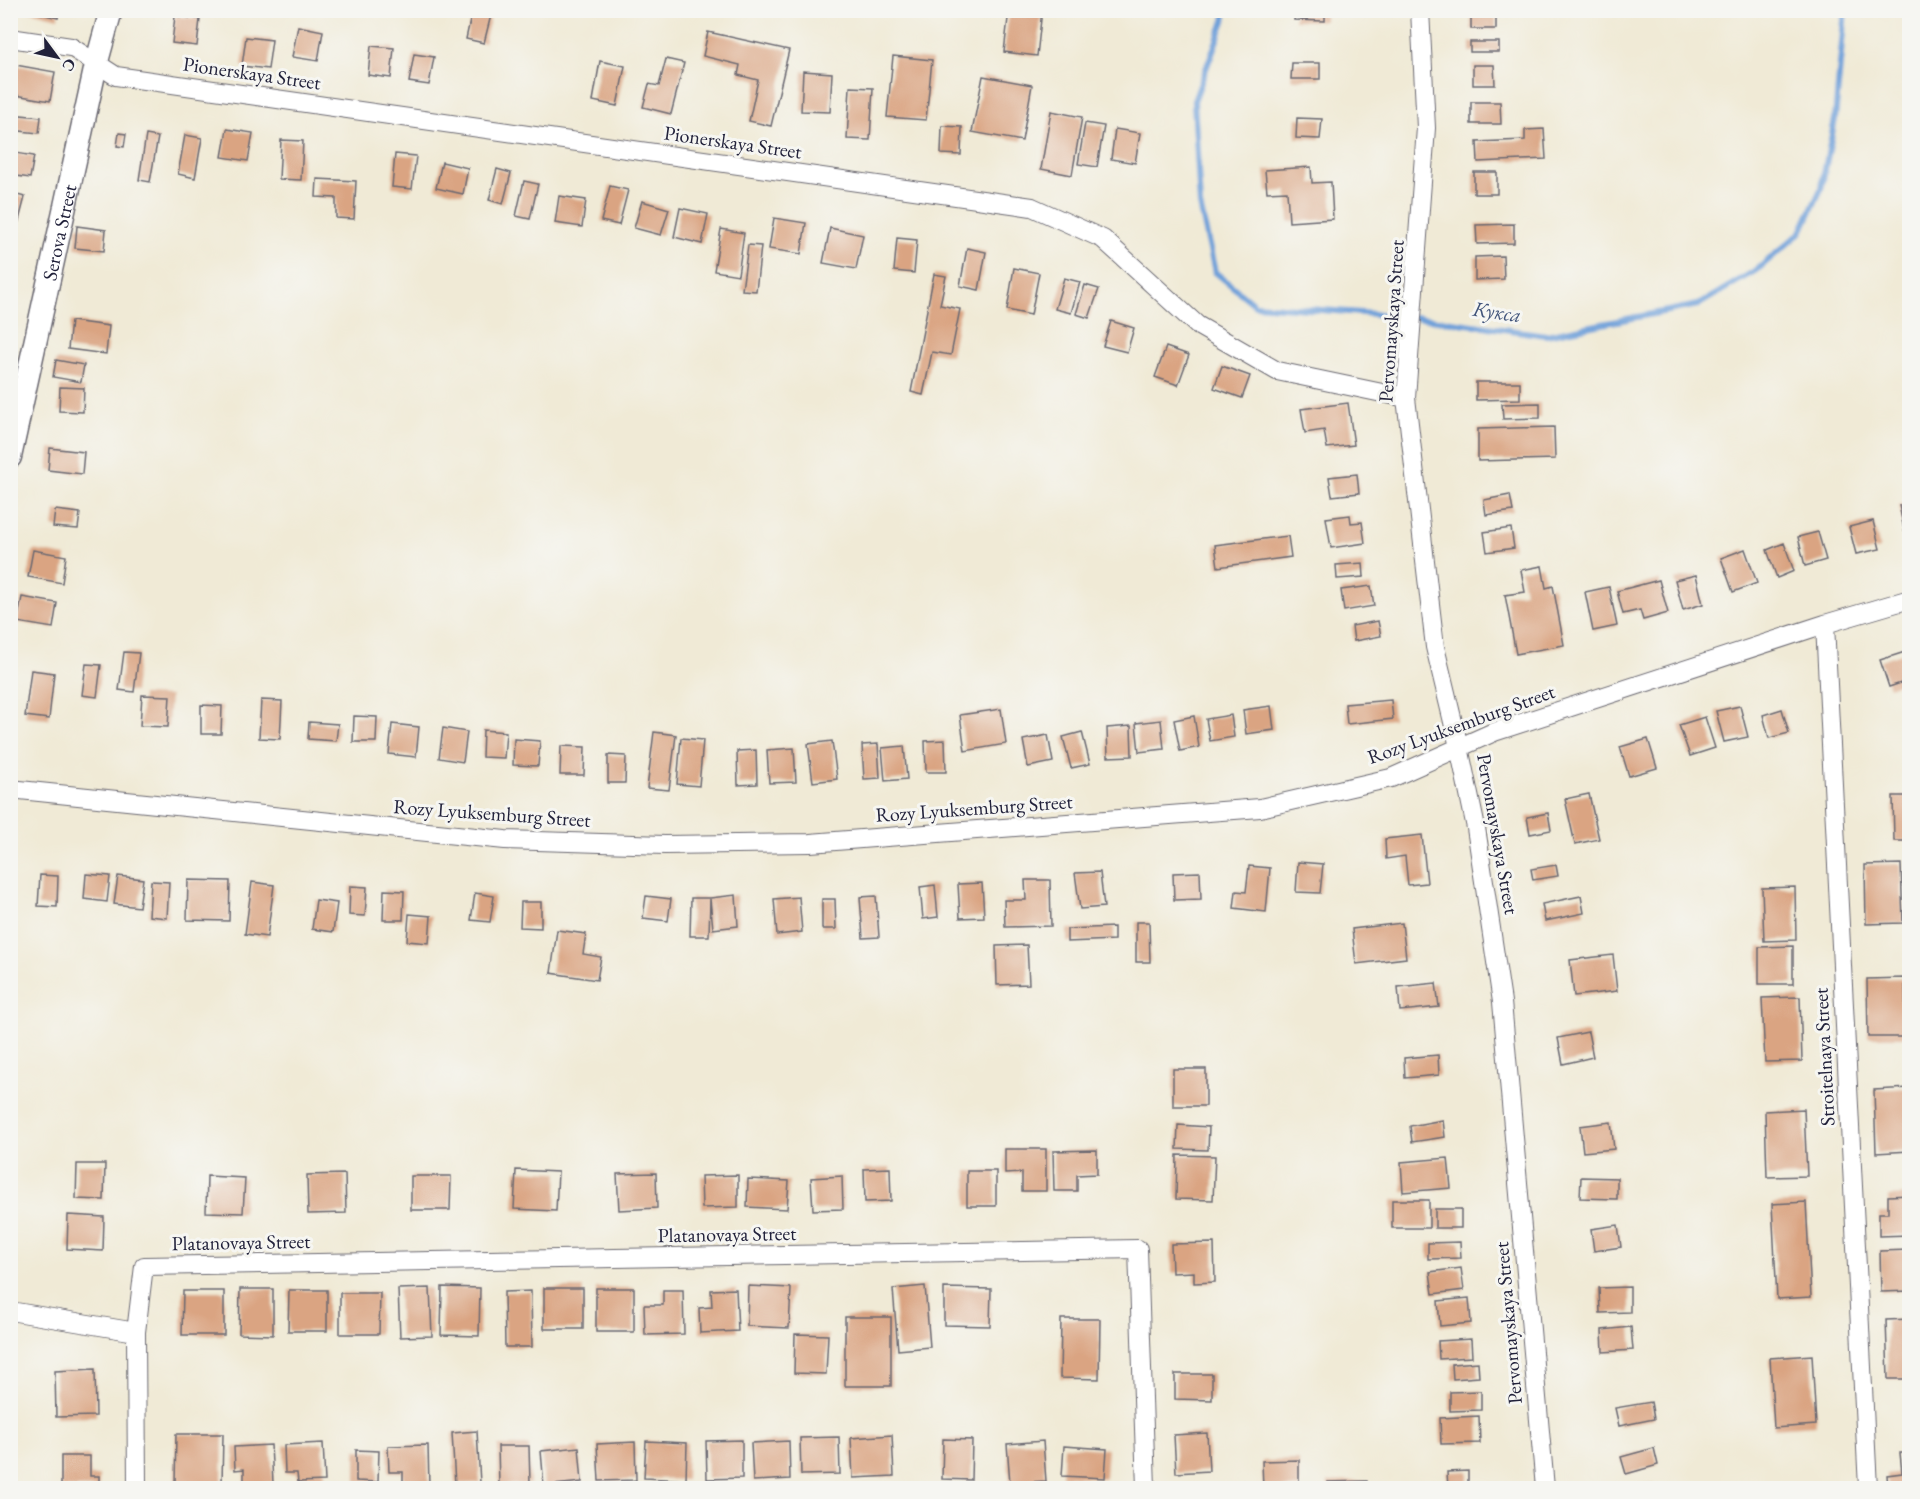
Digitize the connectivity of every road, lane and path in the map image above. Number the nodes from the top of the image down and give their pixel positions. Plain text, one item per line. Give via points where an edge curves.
1 (111, 10) edge
2 (1420, 10) edge
3 (10, 38) edge
4 (96, 65) junction
5 (1406, 398) junction
6 (10, 457) edge
7 (1910, 599) edge
8 (1825, 624) junction
9 (1460, 747) junction
10 (10, 789) edge
11 (10, 1311) edge
12 (136, 1332) junction
13 (137, 1488) edge
14 (1146, 1488) edge
15 (1545, 1488) edge
16 (1868, 1488) edge

1 - 4 street, Serova Street
2 - 5 street, Pervomayskaya Street via 1426,128
3 - 4 street, Pionerskaya Street via 71,47
4 - 5 street, Pionerskaya Street via 128,78 1032,207 1103,239 1197,325 1277,371
4 - 6 street, Serova Street
5 - 9 street, Pervomayskaya Street via 1435,648
7 - 8 street, Rozy Lyuksemburg Street
8 - 9 street, Rozy Lyuksemburg Street via 1494,732
8 - 16 street, Stroitelnaya Street
9 - 10 street, Rozy Lyuksemburg Street via 1391,778 1260,808 810,843 665,845 506,840
9 - 15 street, Pervomayskaya Street via 1502,1002
11 - 12 street
12 - 13 street
12 - 14 street, Platanovaya Street via 144,1266 1138,1250

